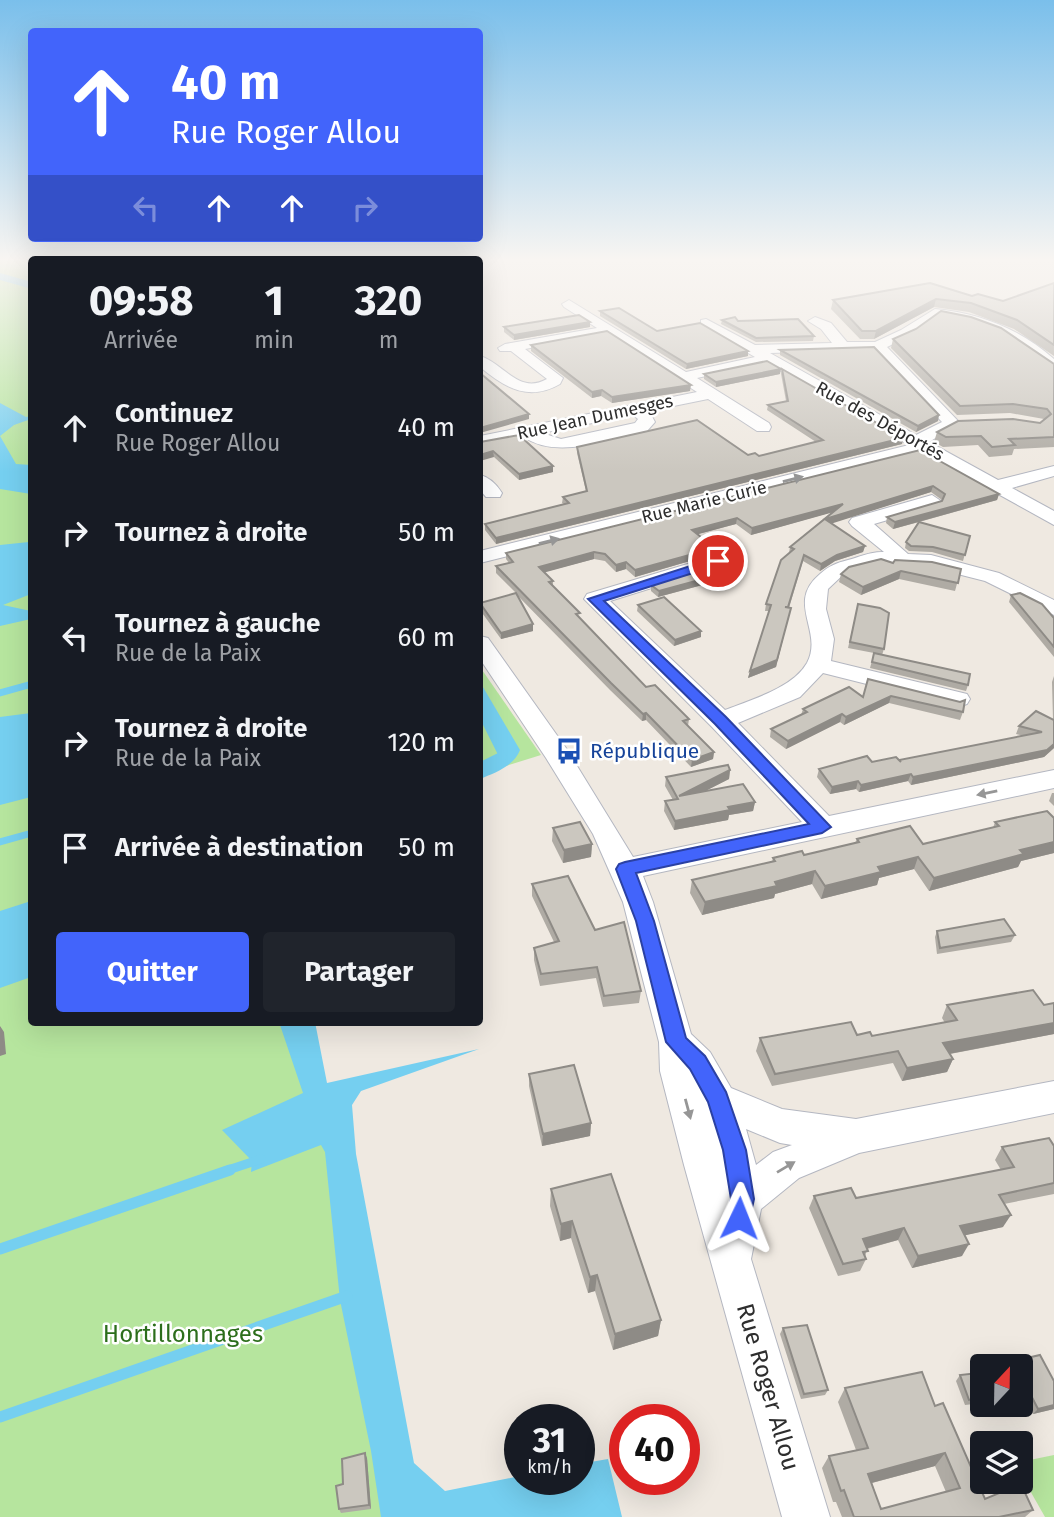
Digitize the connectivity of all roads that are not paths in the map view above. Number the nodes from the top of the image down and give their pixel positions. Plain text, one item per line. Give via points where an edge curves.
1 (607, 330) joint
2 (718, 330) edge
3 (829, 330) edge
4 (910, 330) edge
5 (1001, 330) edge
6 (514, 346) junction
7 (842, 346) junction
8 (878, 346) junction
9 (753, 349) junction
10 (483, 356) edge
11 (770, 358) junction
12 (1054, 367) edge
13 (487, 373) edge
14 (682, 377) junction
15 (710, 394) junction
16 (975, 422) edge
17 (952, 423) junction
18 (763, 427) dead end
19 (483, 440) edge
20 (921, 444) junction
21 (1054, 471) edge
22 (996, 486) junction
23 (932, 501) edge
24 (1054, 519) edge
25 (483, 557) edge
26 (902, 559) junction
27 (718, 561) edge
28 (1054, 608) edge
29 (483, 647) edge
30 (818, 665) junction
31 (958, 699) edge
32 (721, 721) junction
33 (1054, 779) edge
34 (822, 827) junction
35 (625, 869) junction
36 (677, 1042) junction
37 (1054, 1097) edge
38 (718, 1099) junction
39 (857, 1136) junction
40 (708, 1181) junction
41 (743, 1199) junction
42 (732, 1258) junction
43 (806, 1517) edge

1 - 6 street
1 - 14 street
2 - 9 street, Rue des Déportés
3 - 7 street
4 - 8 street
5 - 12 street
6 - 10 street
6 - 13 street via 555,381 521,388
7 - 8 street
7 - 9 street
8 - 17 street
9 - 11 street, Rue des Déportés
11 - 14 street
11 - 20 street, Rue des Déportés
14 - 15 street
15 - 18 street
15 - 19 street, Rue Jean Dumesges via 636,409 646,417 641,427 561,444 541,441 527,431
16 - 17 street
17 - 20 street, Rue Marie Curie
20 - 22 street, Rue des Déportés
25 -> 20 street, Rue Marie Curie
21 - 22 street
22 - 24 street, Rue des Déportés
23 - 26 street via 859,522
26 - 28 street via 931,561 992,577
26 - 30 street via 880,558 839,568 817,587 815,609 823,639
27 - 32 street via 595,599
29 - 35 street via 557,754
30 - 31 street
30 - 32 street via 791,692
32 - 34 street
33 -> 34 street
34 - 35 street
35 - 36 street via 645,921
36 - 38 street via 698,1063
36 -> 40 street via 678,1070
37 - 39 street
38 - 39 street via 780,1126
38 - 41 street via 735,1150
41 -> 39 street via 786,1165
40 - 41 street
40 - 42 street, Rue Roger Allou
41 - 42 street
42 - 43 street, Rue Roger Allou

